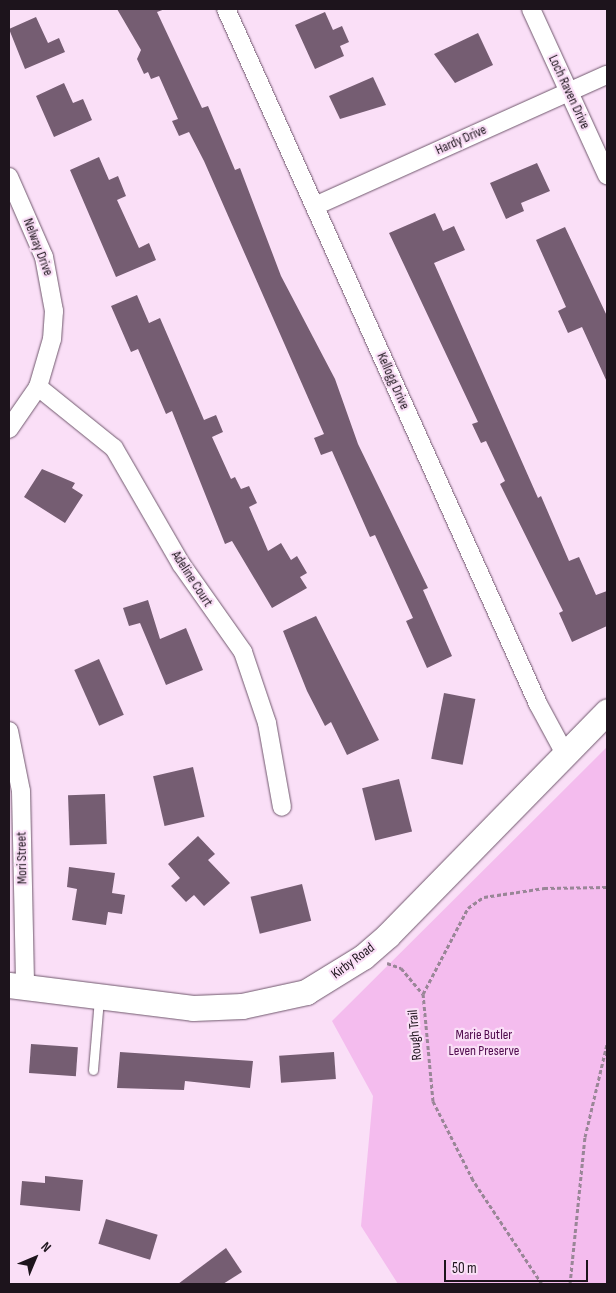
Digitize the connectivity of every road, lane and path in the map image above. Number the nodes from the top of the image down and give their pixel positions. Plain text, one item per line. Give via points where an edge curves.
1 (226, 9) edge
2 (532, 9) edge
3 (607, 75) edge
4 (569, 92) junction
5 (607, 174) edge
6 (9, 177) edge
7 (315, 206) junction
8 (38, 386) junction
9 (9, 429) edge
10 (607, 711) edge
11 (9, 731) edge
12 (564, 752) junction
13 (282, 807) dead end
14 (607, 887) edge
15 (363, 957) junction
16 (17, 985) edge
17 (423, 994) junction
18 (99, 996) junction
19 (607, 1044) edge
20 (93, 1070) dead end
21 (542, 1284) edge
22 (570, 1284) edge

1 - 7 street, Kellogg Drive
2 - 4 street, Loch Raven Drive
3 - 4 street, Hardy Drive
4 - 5 street, Loch Raven Drive
4 - 7 street, Hardy Drive
6 - 8 street, Nelway Drive via 52,284 52,339
7 - 12 street, Kellogg Drive via 534,695
8 - 9 street, Nelway Drive
8 - 13 street, Adeline Court via 114,448 180,564 243,652 267,723
10 - 12 main road, Kirby Road
11 - 16 street, Mori Street via 21,790
12 - 15 main road, Kirby Road
14 - 17 path, Rough Trail via 544,888 484,897 468,908
15 - 17 path via 401,968
15 - 18 main road, Kirby Road via 306,992 257,1004 193,1008
16 - 18 main road, Kirby Road
17 - 21 path, Rough Trail via 432,1102 473,1180
18 - 20 lane
19 - 22 path via 585,1137

